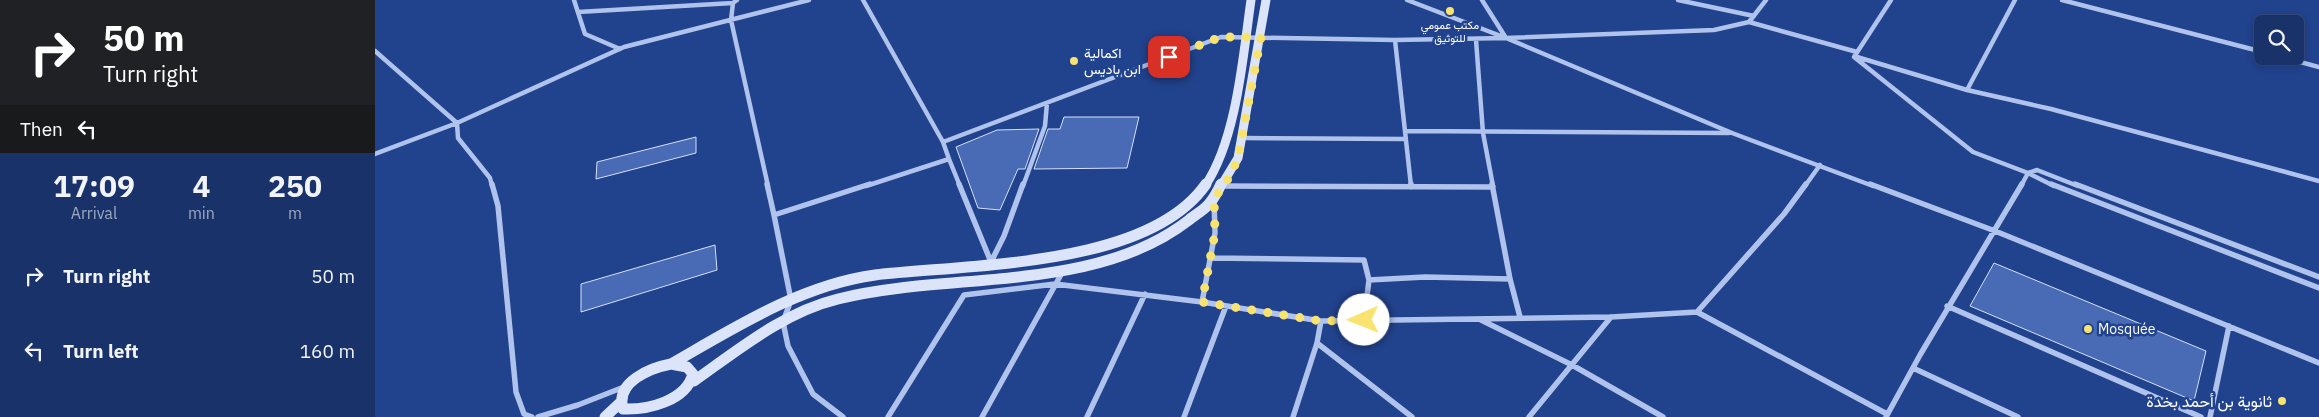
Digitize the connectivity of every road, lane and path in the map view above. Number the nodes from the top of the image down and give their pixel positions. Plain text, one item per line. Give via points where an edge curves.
1 (574, 0) edge
2 (809, 0) edge
3 (863, 0) edge
4 (1251, 0) edge
5 (1266, 0) edge
6 (1407, 0) edge
7 (1482, 0) edge
8 (1678, 0) edge
9 (1766, 0) edge
10 (1891, 0) edge
11 (2015, 0) edge
12 (2062, 0) edge
13 (735, 2) edge
14 (578, 12) junction
15 (1754, 16) junction
16 (731, 20) junction
17 (1749, 22) junction
18 (1245, 37) junction
19 (1261, 37) junction
20 (1506, 38) junction
21 (1395, 40) junction
22 (1476, 40) junction
23 (620, 49) junction
24 (2254, 50) edge
25 (375, 51) edge
26 (1855, 55) junction
27 (2304, 63) edge
28 (2319, 67) edge
29 (1967, 90) junction
30 (1047, 103) junction
31 (457, 123) junction
32 (1405, 131) junction
33 (1483, 133) junction
34 (1732, 133) junction
35 (1243, 138) junction
36 (1406, 139) junction
37 (943, 142) junction
38 (375, 154) edge
39 (949, 159) junction
40 (1820, 166) junction
41 (2028, 173) junction
42 (2319, 181) edge
43 (1223, 186) junction
44 (1411, 187) junction
45 (1493, 187) junction
46 (1214, 199) junction
47 (774, 215) junction
48 (1995, 231) junction
49 (1211, 258) junction
50 (991, 262) junction
51 (1065, 268) junction
52 (2319, 276) edge
53 (1369, 280) junction
54 (1510, 280) junction
55 (1055, 284) junction
56 (2319, 288) edge
57 (1145, 294) junction
58 (791, 300) junction
59 (1202, 302) junction
60 (1226, 306) junction
61 (1947, 306) junction
62 (1697, 312) junction
63 (1520, 317) junction
64 (1611, 317) junction
65 (1479, 319) junction
66 (1364, 320) junction
67 (1321, 321) junction
68 (783, 322) junction
69 (2229, 326) junction
70 (1317, 343) junction
71 (2319, 363) edge
72 (671, 364) junction
73 (1572, 365) junction
74 (1913, 368) junction
75 (694, 381) junction
76 (628, 385) junction
77 (621, 402) junction
78 (674, 405) junction
79 (1886, 416) edge
80 (532, 417) edge
81 (537, 417) edge
82 (605, 417) edge
83 (662, 417) edge
84 (843, 417) edge
85 (888, 417) edge
86 (982, 417) edge
87 (1087, 417) edge
88 (1184, 417) edge
89 (1293, 417) edge
90 (1412, 417) edge
91 (1529, 417) edge
92 (1663, 417) edge
93 (2018, 417) edge
94 (2201, 417) edge
95 (2209, 417) edge

1 - 14 street
2 - 16 street
3 - 37 street
4 - 18 main road
5 - 19 main road
6 - 20 street
7 - 20 street
8 - 15 street
9 - 15 street
10 - 26 street
11 - 29 street
12 - 24 street
13 - 14 street
13 - 16 street
14 - 23 street via 585,34
15 - 17 street
16 - 23 street
16 - 47 street
17 - 20 street via 1714,30
17 - 26 street
18 - 19 street
18 - 30 street via 1221,37
18 - 50 main road via 1225,143 1215,171 1198,196 1171,219 1141,235 1113,244 1037,258
19 - 21 street
19 - 35 main road
20 - 22 street
20 - 34 street
21 - 22 street
21 - 32 street
22 - 33 street
23 - 31 street
25 - 31 street
26 - 29 street
26 - 41 street via 1973,152
27 - 28 street
29 - 42 street
30 - 37 street
30 - 50 street via 1045,126
31 - 38 street
31 - 80 street via 458,138 490,178 498,206 516,392 523,414
32 - 33 street
32 - 36 street
33 - 34 street
33 - 45 street
34 - 40 street
35 - 36 street
35 - 43 main road via 1230,176
36 - 44 street
37 - 39 street
39 - 47 street
39 - 50 street
40 - 48 street
40 - 62 street via 1784,214
41 - 48 street
41 - 52 street via 2037,170
41 - 56 street
43 - 44 street
43 - 46 main road
44 - 45 street
45 - 54 street
46 - 49 street
46 - 51 main road via 1197,216 1153,245
47 - 58 street
48 - 61 street
48 - 69 street
49 - 53 street via 1364,260
49 - 59 street
50 - 58 main road via 850,279
51 - 55 street
51 - 68 main road via 861,293 836,299
53 - 54 street via 1425,277
53 - 66 street
54 - 63 street
55 - 57 street
55 - 85 street via 964,295
55 - 86 street
57 - 59 street
57 - 87 street
58 - 68 street
58 - 72 main road
59 - 60 street
60 - 67 street
60 - 88 street
61 - 74 street
61 - 94 street
62 - 64 street
62 - 79 street
63 - 64 street
63 - 65 street
64 - 73 street
65 - 66 street
65 - 73 street
66 - 67 street
67 - 70 street
68 - 75 main road
68 - 84 street via 788,346 813,394
69 - 71 street
69 - 95 street
70 - 89 street
70 - 90 street
72 - 75 main road via 689,368
72 - 76 main road via 647,370
73 - 91 street
73 - 92 street
74 - 79 street
74 - 93 street
75 - 78 main road via 691,389
76 - 77 main road
76 - 81 street
77 - 78 main road via 623,409 639,416
77 - 82 main road
78 - 83 main road

